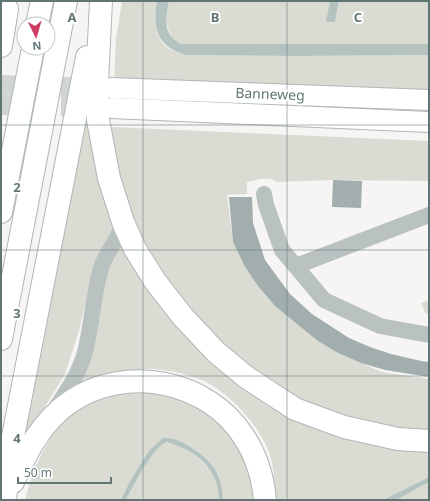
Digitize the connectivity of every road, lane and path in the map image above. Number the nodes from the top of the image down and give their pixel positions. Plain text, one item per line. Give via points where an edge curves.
1 (42, 1) edge
2 (66, 1) edge
3 (98, 1) edge
4 (101, 1) edge
5 (8, 5) edge
6 (39, 16) edge
7 (1, 31) edge
8 (1, 46) edge
9 (31, 56) edge
10 (111, 88) tunnel mouth
11 (429, 100) edge
12 (112, 108) tunnel mouth
13 (429, 122) edge
14 (264, 194) dead end
15 (1, 212) edge
16 (429, 215) edge
17 (123, 222) junction
18 (296, 266) junction
19 (429, 335) edge
20 (1, 339) edge
21 (43, 427) junction
22 (429, 441) edge
23 (5, 500) edge
24 (265, 500) edge

1 - 6 highway
2 - 20 highway
3 - 23 highway via 10,452
4 - 17 highway via 96,82 98,120 109,178
5 - 7 highway
5 - 8 highway
9 - 15 highway
10 - 11 main road, Banneweg
12 - 13 main road, Banneweg
14 - 18 lane via 282,250
16 - 18 lane
17 - 21 lane via 120,235 100,269 85,352 79,369
17 - 22 highway via 135,249 182,317 216,352 246,377 295,408 344,427 398,439
18 - 19 lane via 324,300 380,326
21 - 23 highway via 25,455
21 - 24 highway via 70,402 104,386 137,380 179,387 191,391 217,407 236,426 255,458

